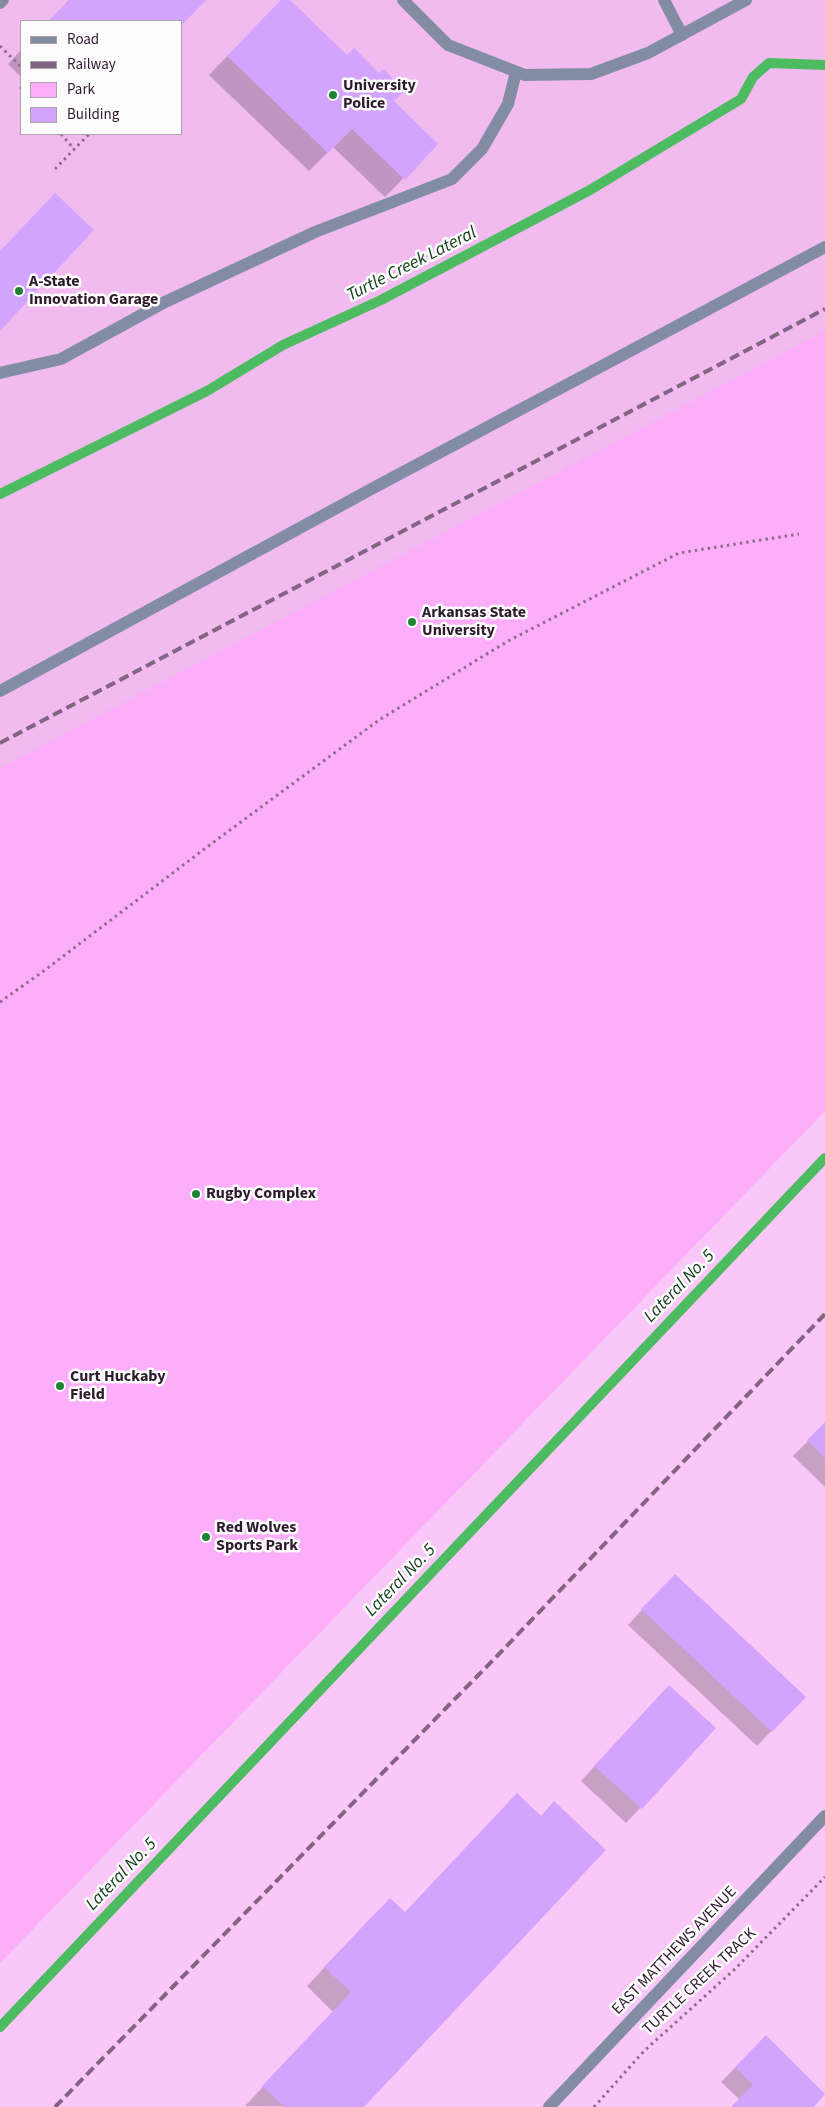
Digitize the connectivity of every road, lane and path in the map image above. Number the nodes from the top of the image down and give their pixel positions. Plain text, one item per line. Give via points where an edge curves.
1 (3, 0) edge
2 (403, 0) edge
3 (664, 0) edge
4 (746, 0) edge
5 (0, 3) edge
6 (682, 35) junction
7 (0, 46) edge
8 (20, 66) edge
9 (516, 72) junction
10 (62, 135) edge
11 (87, 135) edge
12 (74, 149) junction
13 (55, 169) dead end
14 (825, 247) edge
15 (0, 373) edge
16 (799, 534) dead end
17 (0, 691) edge
18 (0, 1002) edge
19 (825, 1816) edge
20 (825, 1877) edge
21 (549, 2107) edge
22 (594, 2107) edge

1 - 5 street
2 - 9 street via 448,45
3 - 6 street
4 - 6 street
6 - 9 street via 648,53 592,74 525,75
7 - 8 path
9 - 15 street via 508,104 482,149 452,178 315,232 165,302 61,359
10 - 12 path
11 - 12 path
12 - 13 path
14 - 17 street
16 - 18 path via 679,553 508,641 378,720
19 - 21 street, EAST MATTHEWS AVENUE
20 - 22 path, TURTLE CREEK TRACK via 735,1970 644,2051

